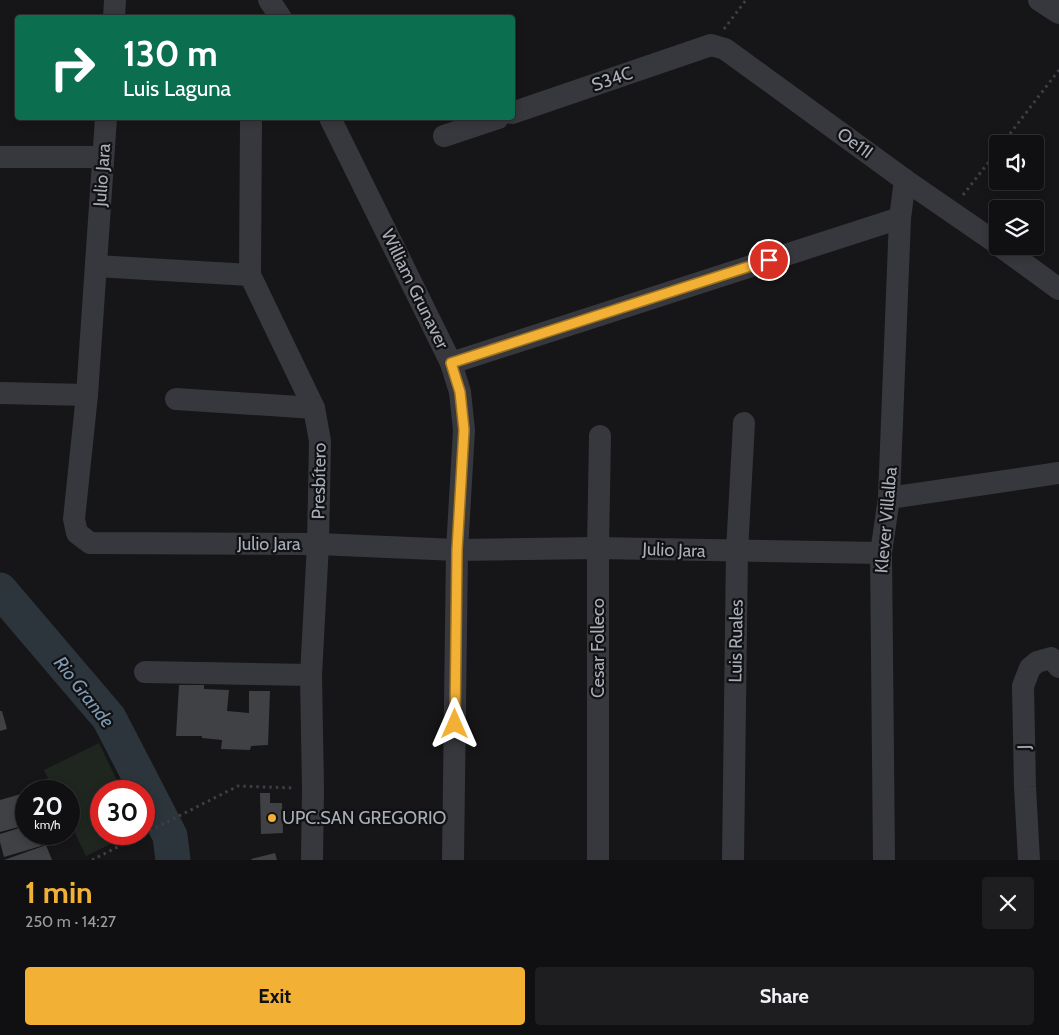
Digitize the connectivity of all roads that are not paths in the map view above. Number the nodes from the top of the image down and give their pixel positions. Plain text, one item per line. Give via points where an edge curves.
1 (115, 0) edge
2 (269, 0) edge
3 (1039, 0) edge
4 (1059, 13) edge
5 (114, 15) edge
6 (280, 15) edge
7 (711, 45) joint
8 (515, 112) edge
9 (106, 120) edge
10 (251, 120) edge
11 (331, 120) edge
12 (492, 120) edge
13 (444, 136) dead end
14 (0, 157) edge
15 (103, 157) junction
16 (905, 180) junction
17 (900, 218) junction
18 (989, 238) edge
19 (1013, 255) edge
20 (96, 266) junction
21 (250, 275) junction
22 (1059, 288) edge
23 (451, 363) junction
24 (0, 393) edge
25 (87, 395) junction
26 (176, 399) dead end
27 (314, 408) junction
28 (744, 423) dead end
29 (600, 436) dead end
30 (1059, 473) edge
31 (890, 498) junction
32 (318, 544) junction
33 (598, 548) junction
34 (457, 550) junction
35 (737, 551) junction
36 (881, 553) junction
37 (1058, 666) edge
38 (145, 672) dead end
39 (311, 675) junction
40 (312, 860) edge
41 (453, 860) edge
42 (598, 860) edge
43 (733, 860) edge
44 (884, 860) edge
45 (1029, 860) edge

1 - 5 street
2 - 6 street
3 - 4 street
7 - 8 street, S34C
7 - 16 street, Oe11I via 739,58
9 - 15 street, Julio Jara
10 - 21 street, Presbítero
11 - 23 street, William Grunaver
12 - 13 street
14 - 15 street
15 - 20 street, Julio Jara
16 - 17 street, Klever Villalba
16 - 18 street, Oe11I
17 - 23 street
17 - 31 street, Klever Villalba
19 - 22 street, Oe11I
20 - 21 street
20 - 25 street, Julio Jara
21 - 27 street, Presbítero
23 - 34 street, William Grunaver via 460,392 464,430
24 - 25 street
25 - 32 street, Julio Jara via 74,519 77,533 90,543
26 - 27 street
27 - 32 street, Presbítero via 320,441
28 - 35 street, Luis Ruales
29 - 33 street, Cesar Folleco
30 - 31 street
31 - 36 street, Klever Villalba
32 - 34 street, Julio Jara
32 - 39 street, Presbítero
33 - 34 street, Julio Jara
33 - 35 street, Julio Jara
33 - 42 street, Cesar Folleco
34 - 41 street, William Grunaver
35 - 36 street, Julio Jara
35 - 43 street, Luis Ruales
36 - 44 street, Klever Villalba
37 - 45 street, J via 1051,658 1037,662 1030,668 1023,686
38 - 39 street
39 - 40 street, Presbítero

